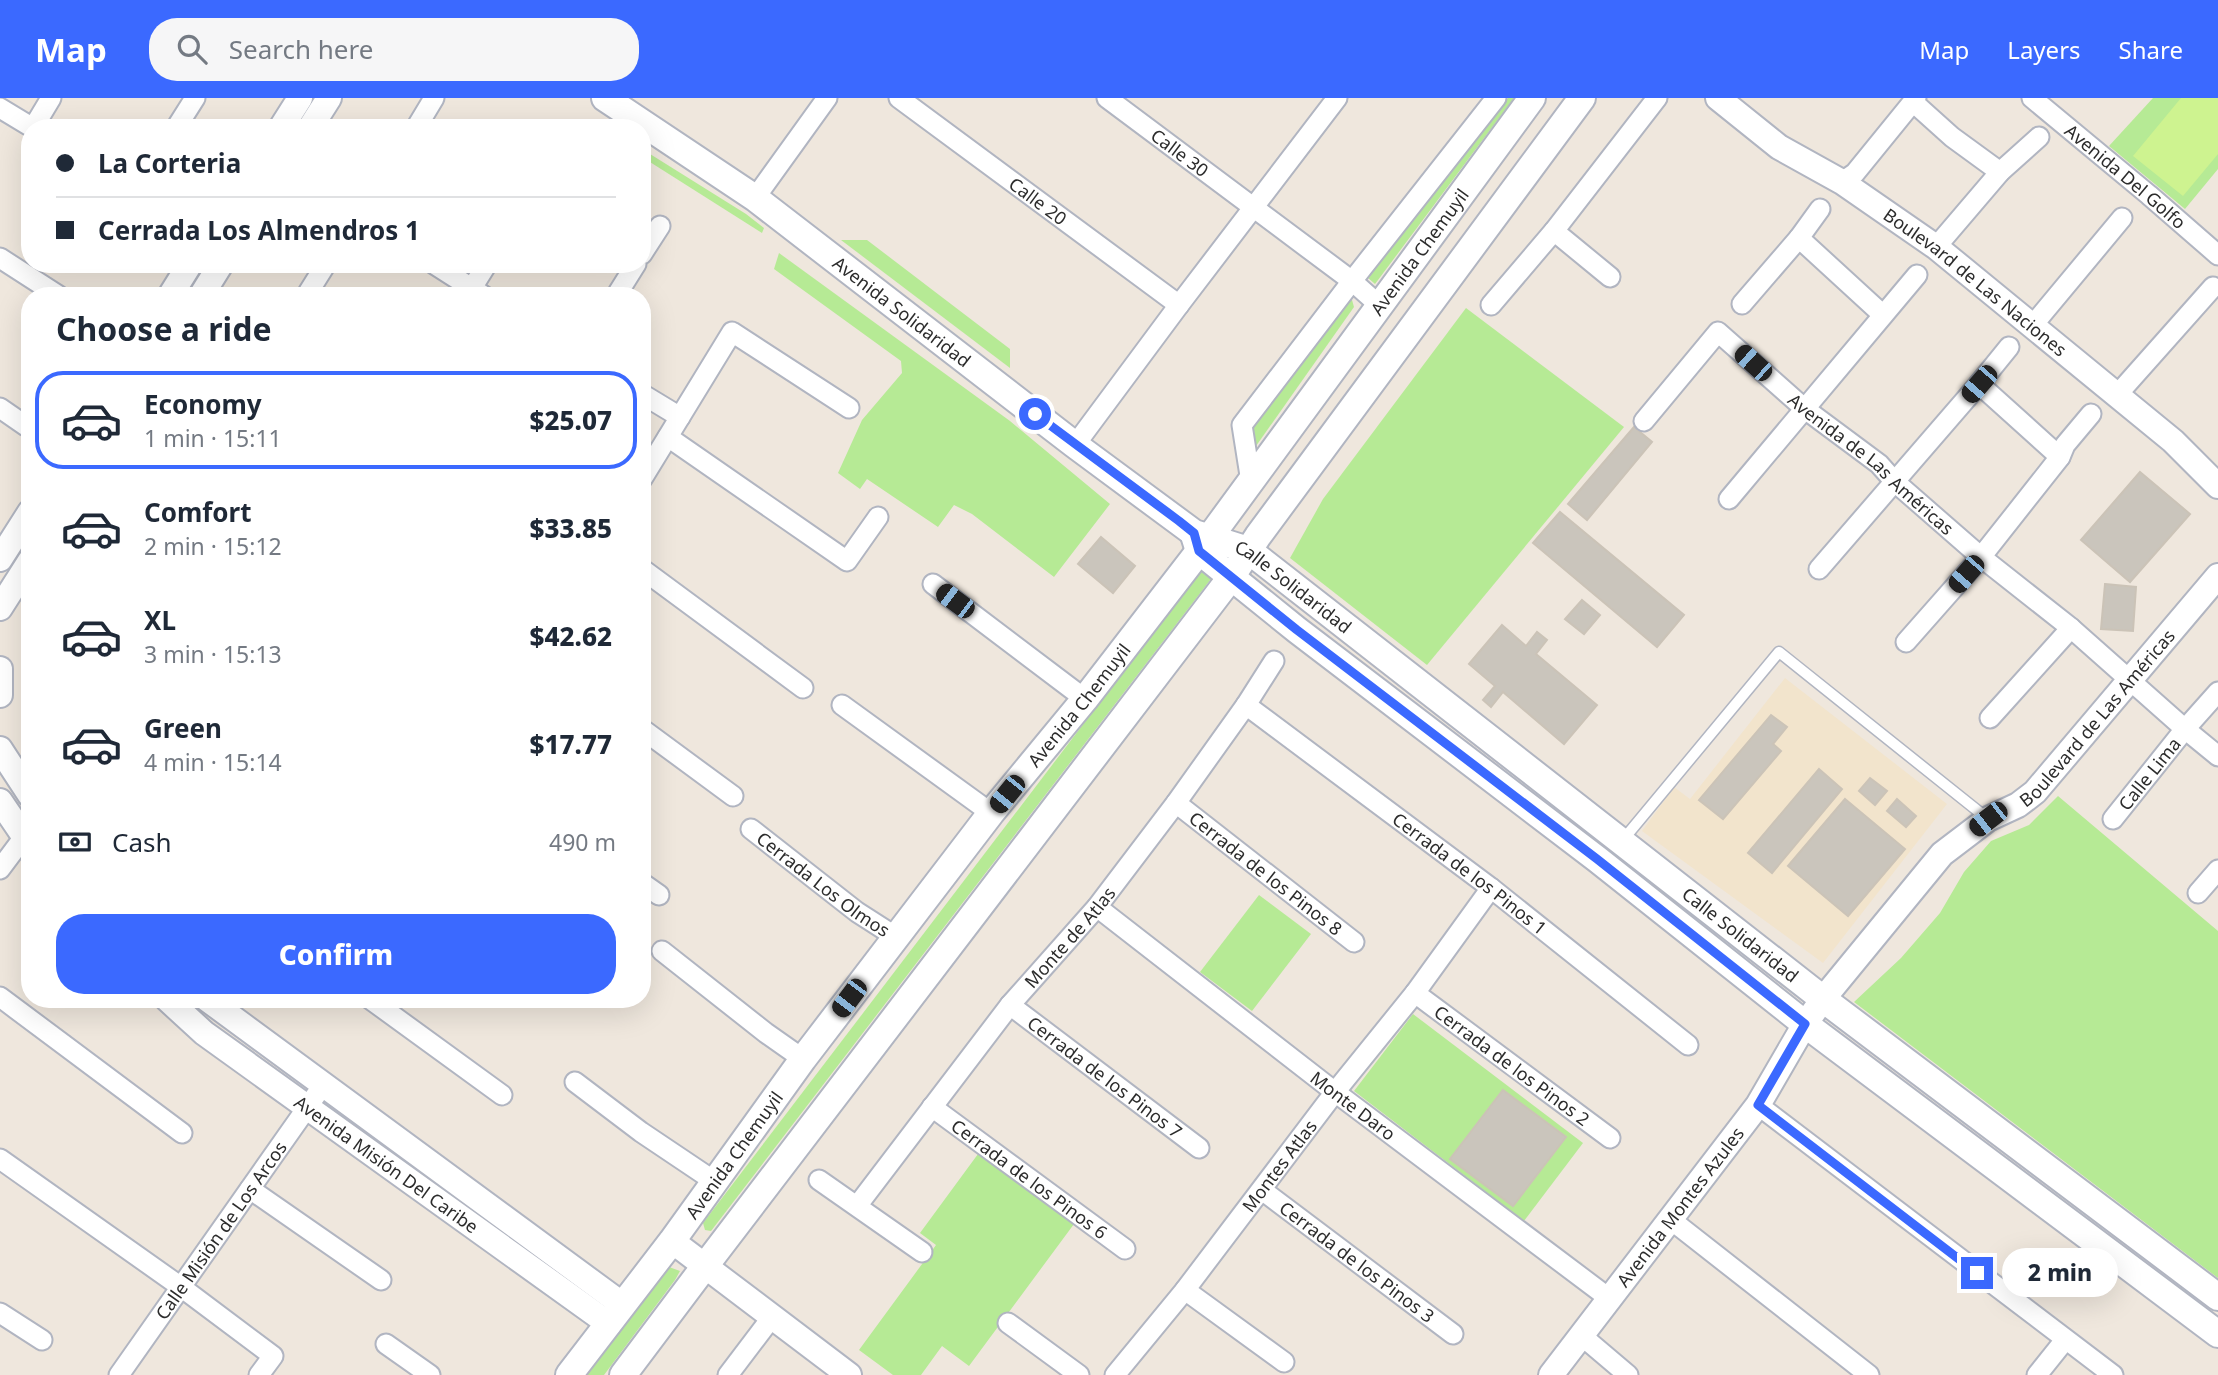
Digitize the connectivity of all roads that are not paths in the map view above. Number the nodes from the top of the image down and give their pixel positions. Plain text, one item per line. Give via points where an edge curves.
1 (51, 98) edge
2 (195, 98) edge
3 (300, 98) edge
4 (329, 98) edge
5 (434, 98) edge
6 (605, 98) edge
7 (827, 98) edge
8 (899, 98) edge
9 (1107, 98) edge
10 (1496, 98) edge
11 (1532, 98) edge
12 (1582, 98) edge
13 (1657, 98) edge
14 (1718, 98) edge
15 (2032, 98) edge
16 (1914, 100) edge
17 (1329, 101) edge
18 (0, 108) edge
19 (38, 119) edge
20 (182, 119) edge
21 (287, 119) edge
22 (316, 119) edge
23 (421, 119) edge
24 (636, 119) edge
25 (21, 121) edge
26 (651, 129) edge
27 (2039, 137) dead end
28 (2000, 172) junction
29 (1843, 182) junction
30 (755, 198) junction
31 (1254, 208) junction
32 (1820, 209) dead end
33 (2122, 218) dead end
34 (660, 226) dead end
35 (1554, 231) junction
36 (1799, 238) junction
37 (651, 240) edge
38 (1936, 247) junction
39 (2218, 256) edge
40 (0, 258) edge
41 (21, 272) edge
42 (23, 273) edge
43 (448, 273) edge
44 (1917, 275) dead end
45 (1610, 277) dead end
46 (1352, 281) junction
47 (45, 287) edge
48 (470, 287) edge
49 (2213, 287) dead end
50 (1179, 304) junction
51 (1742, 304) dead end
52 (1380, 305) junction
53 (1491, 305) dead end
54 (1883, 315) junction
55 (2033, 325) junction
56 (2009, 347) dead end
57 (1979, 384) junction
58 (2116, 395) junction
59 (651, 399) edge
60 (0, 408) edge
61 (849, 408) dead end
62 (1805, 409) junction
63 (2091, 414) dead end
64 (680, 417) junction
65 (1644, 421) dead end
66 (21, 423) edge
67 (668, 437) junction
68 (1075, 445) junction
69 (2060, 457) junction
70 (651, 464) edge
71 (2215, 477) edge
72 (1251, 482) junction
73 (1895, 482) junction
74 (1730, 499) dead end
75 (878, 517) dead end
76 (21, 526) edge
77 (1201, 540) junction
78 (1248, 551) junction
79 (1981, 557) junction
80 (0, 559) edge
81 (1819, 569) dead end
82 (21, 575) edge
83 (651, 576) edge
84 (1232, 576) junction
85 (2218, 576) edge
86 (933, 584) dead end
87 (0, 608) edge
88 (2071, 628) junction
89 (1906, 642) dead end
90 (1274, 662) dead end
91 (0, 669) edge
92 (2130, 679) junction
93 (803, 688) dead end
94 (2218, 692) edge
95 (0, 695) edge
96 (1085, 699) junction
97 (842, 705) dead end
98 (1246, 705) junction
99 (1990, 718) dead end
100 (2185, 729) junction
101 (651, 736) edge
102 (0, 749) edge
103 (2218, 756) edge
104 (21, 781) edge
105 (733, 796) dead end
106 (0, 801) edge
107 (1176, 803) junction
108 (991, 813) junction
109 (1988, 819) junction
110 (2113, 820) dead end
111 (21, 828) edge
112 (751, 830) dead end
113 (1622, 842) junction
114 (21, 845) edge
115 (0, 869) edge
116 (2218, 870) edge
117 (1491, 888) junction
118 (651, 889) edge
119 (2199, 893) dead end
120 (659, 895) dead end
121 (1097, 907) junction
122 (896, 937) junction
123 (1354, 942) dead end
124 (662, 951) dead end
125 (1415, 993) junction
126 (0, 997) edge
127 (1823, 999) junction
128 (1010, 1005) junction
129 (177, 1008) edge
130 (216, 1008) edge
131 (224, 1008) edge
132 (383, 1008) edge
133 (1805, 1024) junction
134 (204, 1033) junction
135 (1688, 1045) dead end
136 (803, 1059) junction
137 (575, 1082) dead end
138 (323, 1085) junction
139 (1335, 1092) junction
140 (502, 1094) dead end
141 (1758, 1105) junction
142 (933, 1107) junction
143 (308, 1108) junction
144 (182, 1133) dead end
145 (1610, 1138) dead end
146 (1199, 1148) dead end
147 (0, 1159) edge
148 (819, 1180) dead end
149 (713, 1181) junction
150 (250, 1189) junction
151 (1262, 1190) junction
152 (857, 1206) junction
153 (1670, 1219) junction
154 (672, 1241) junction
155 (1125, 1249) dead end
156 (922, 1252) dead end
157 (705, 1266) junction
158 (381, 1280) dead end
159 (181, 1287) junction
160 (1185, 1290) junction
161 (2218, 1297) edge
162 (1610, 1299) junction
163 (0, 1313) edge
164 (616, 1314) junction
165 (772, 1317) junction
166 (1008, 1323) dead end
167 (1453, 1334) dead end
168 (2218, 1334) edge
169 (1582, 1336) junction
170 (43, 1340) dead end
171 (2065, 1340) junction
172 (386, 1344) dead end
173 (1284, 1362) dead end
174 (119, 1375) edge
175 (259, 1375) edge
176 (430, 1375) edge
177 (569, 1375) edge
178 (623, 1375) edge
179 (728, 1375) edge
180 (849, 1375) edge
181 (1080, 1375) edge
182 (1115, 1375) edge
183 (1551, 1375) edge
184 (1628, 1375) edge
185 (1869, 1375) edge
186 (2038, 1375) edge
187 (2113, 1375) edge

1 - 19 street
2 - 20 street
3 - 21 street
4 - 22 street
5 - 23 street
6 - 24 main road, Avenida Solidaridad
7 - 30 street
8 - 50 street, Calle 20
9 - 31 street, Calle 30
10 - 46 street
11 - 52 main road, Avenida Chemuyil
12 - 78 main road
13 - 35 street
14 - 29 street, Boulevard de Las Naciones via 1779,146
15 - 39 street, Avenida Del Golfo
16 - 28 street
16 - 29 street
17 - 31 street
18 - 25 street
26 - 30 main road, Avenida Solidaridad
27 - 28 street
28 - 38 street
29 - 38 street, Boulevard de Las Naciones
30 - 68 main road, Avenida Solidaridad
31 - 46 street, Calle 30
31 - 50 street
32 - 36 street
33 - 55 street
34 - 37 street
35 - 45 street
35 - 53 street
36 - 51 street
36 - 54 street
38 - 55 street, Boulevard de Las Naciones
40 - 41 street
42 - 47 street
43 - 48 street
44 - 54 street
46 - 52 street, Calle 30
46 - 72 street via 1242,425
49 - 58 street
50 - 68 street
52 - 72 main road, Avenida Chemuyil
54 - 62 street
55 - 58 street, Boulevard de Las Naciones
56 - 57 street
57 - 69 street
57 - 73 street
58 - 71 street, Boulevard de Las Naciones
59 - 64 street
60 - 66 street
61 - 64 street via 732,331
62 - 65 street, Avenida de Las Américas via 1718,332
62 - 73 street, Avenida de Las Américas via 1879,464
62 - 74 street
63 - 69 street
64 - 67 street
67 - 70 street
67 - 75 street via 847,561
68 - 77 main road, Avenida Solidaridad
69 - 79 street
72 - 77 main road, Avenida Chemuyil
73 - 79 street, Avenida de Las Américas
73 - 81 street
76 - 80 street
77 - 78 main road, Calle Solidaridad
77 - 84 main road, Calle Solidaridad
77 - 96 main road, Avenida Chemuyil
78 - 84 main road
78 - 113 main road, Calle Solidaridad
79 - 88 street, Avenida de Las Américas
79 - 89 street
82 - 87 street
83 - 93 street
84 - 133 main road, Calle Solidaridad
84 - 157 main road
85 - 92 street, Boulevard de Las Américas
86 - 96 street
88 - 92 street, Avenida de Las Américas
88 - 99 street
90 - 98 street, Monte de Atlas
91 - 95 street
92 - 100 street, Avenida de Las Américas
92 - 109 street, Boulevard de Las Américas via 2035,792
94 - 100 street, Calle Lima
96 - 108 main road, Avenida Chemuyil
97 - 108 street
98 - 107 street, Monte de Atlas
98 - 117 street, Cerrada de los Pinos 1
100 - 103 street, Avenida de Las Américas
100 - 110 street, Calle Lima
101 - 105 street
102 - 104 street
106 - 111 street
107 - 121 street, Monte de Atlas
107 - 123 street, Cerrada de los Pinos 8
108 - 122 main road, Avenida Chemuyil
109 - 113 lane via 1779,652
109 - 127 street, Boulevard de Las Américas via 1942,854
112 - 122 street, Cerrada Los Olmos
113 - 127 main road, Calle Solidaridad
114 - 115 street
116 - 119 street
117 - 125 street, Montes Atlas
117 - 135 street, Cerrada de los Pinos 1
118 - 120 street
121 - 128 street, Monte de Atlas
121 - 139 street, Monte Daro
122 - 136 main road, Avenida Chemuyil
124 - 136 street
125 - 139 street, Montes Atlas
125 - 145 street, Cerrada de los Pinos 2
126 - 144 street
127 - 133 street, Avenida Montes Azules
127 - 161 main road, Calle Solidaridad
128 - 142 street, Monte de Atlas
128 - 146 street, Cerrada de los Pinos 7
129 - 134 street, Avenida Misión Del Caribe
130 - 134 street
131 - 138 street, Avenida Misión Del Caribe
132 - 140 street
133 - 141 street, Avenida Montes Azules
133 - 168 main road, Calle Solidaridad
134 - 143 street, Avenida Misión Del Caribe
136 - 149 main road, Avenida Chemuyil
137 - 149 street
138 - 143 street, Calle Misión de Los Arcos
138 - 164 street, Avenida Misión Del Caribe
139 - 151 street, Montes Atlas
139 - 162 street, Monte Daro
141 - 153 street, Avenida Montes Azules
141 - 171 street
142 - 152 street, Monte de Atlas
142 - 155 street, Cerrada de los Pinos 6
143 - 150 street, Calle Misión de Los Arcos
143 - 164 street, Avenida Misión Del Caribe
147 - 159 street
148 - 152 street
149 - 154 main road, Avenida Chemuyil
150 - 158 street
150 - 159 street, Calle Misión de Los Arcos
151 - 160 street, Montes Atlas
151 - 167 street, Cerrada de los Pinos 3
152 - 156 street
153 - 162 street, Avenida Montes Azules
153 - 185 street
154 - 157 street
154 - 164 main road, Avenida Chemuyil
157 - 165 street
157 - 178 main road
159 - 174 street, Calle Misión de Los Arcos
159 - 175 street via 272,1356
160 - 173 street
160 - 182 street, Montes Atlas
162 - 169 street, Avenida Montes Azules
163 - 170 street
164 - 177 main road, Avenida Chemuyil
165 - 179 street
165 - 180 street
166 - 181 street
169 - 183 street, Avenida Montes Azules
169 - 184 street
171 - 186 street
171 - 187 street
172 - 176 street

